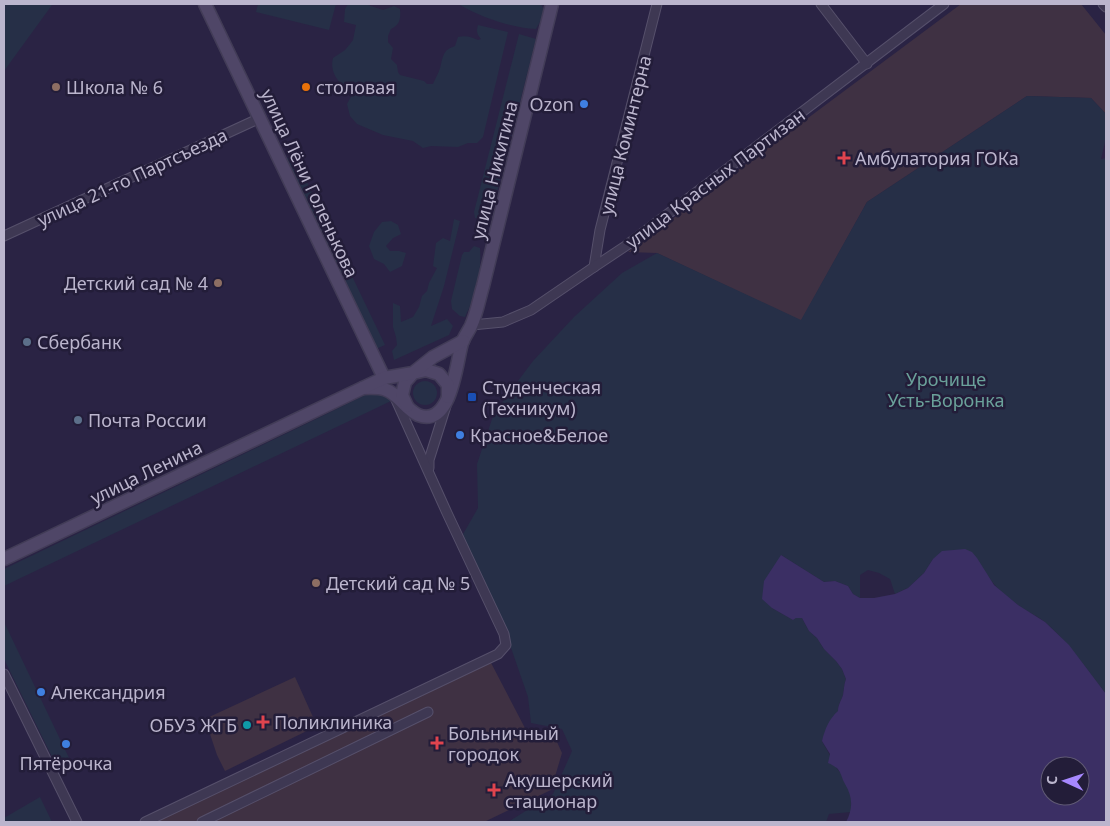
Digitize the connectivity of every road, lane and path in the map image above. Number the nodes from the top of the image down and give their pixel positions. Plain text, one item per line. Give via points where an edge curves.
1 (205, 4) edge
2 (552, 4) edge
3 (657, 4) edge
4 (822, 4) edge
5 (944, 4) edge
6 (1104, 4) edge
7 (1106, 7) edge
8 (867, 64) junction
9 (260, 118) junction
10 (4, 236) edge
11 (594, 267) junction
12 (472, 325) junction
13 (462, 341) junction
14 (413, 373) junction
15 (384, 378) junction
16 (362, 388) junction
17 (393, 393) junction
18 (448, 398) junction
19 (407, 406) junction
20 (429, 473) junction
21 (4, 559) edge
22 (4, 674) edge
23 (428, 712) dead end
24 (77, 822) edge
25 (145, 822) edge
26 (202, 822) edge

1 - 9 main road, улица Лёни Голенькова
2 - 12 main road, улица Никитина
3 - 11 street, улица Коминтерна via 600,230
4 - 8 street
5 - 8 street, улица Красных Партизан
6 - 7 street
8 - 11 street, улица Красных Партизан
9 - 10 street, улица 21-го Партсъезда
9 - 15 main road, улица Лёни Голенькова
11 - 12 street, улица Красных Партизан via 531,310 503,322
12 - 13 main road, улица Никитина
13 - 14 main road
13 - 18 main road
14 - 15 main road, улица Ленина
14 - 18 main road via 426,370 439,374 448,385
14 - 19 main road via 405,382 402,395
15 - 16 main road, улица Ленина
15 - 17 street
16 - 17 main road via 375,387
16 - 21 main road, улица Ленина
17 - 19 main road
17 - 20 street
18 - 19 main road via 442,410 430,416 413,413
18 - 20 street via 428,460
20 - 25 street via 504,634 506,645 498,654
22 - 24 street
23 - 26 street

